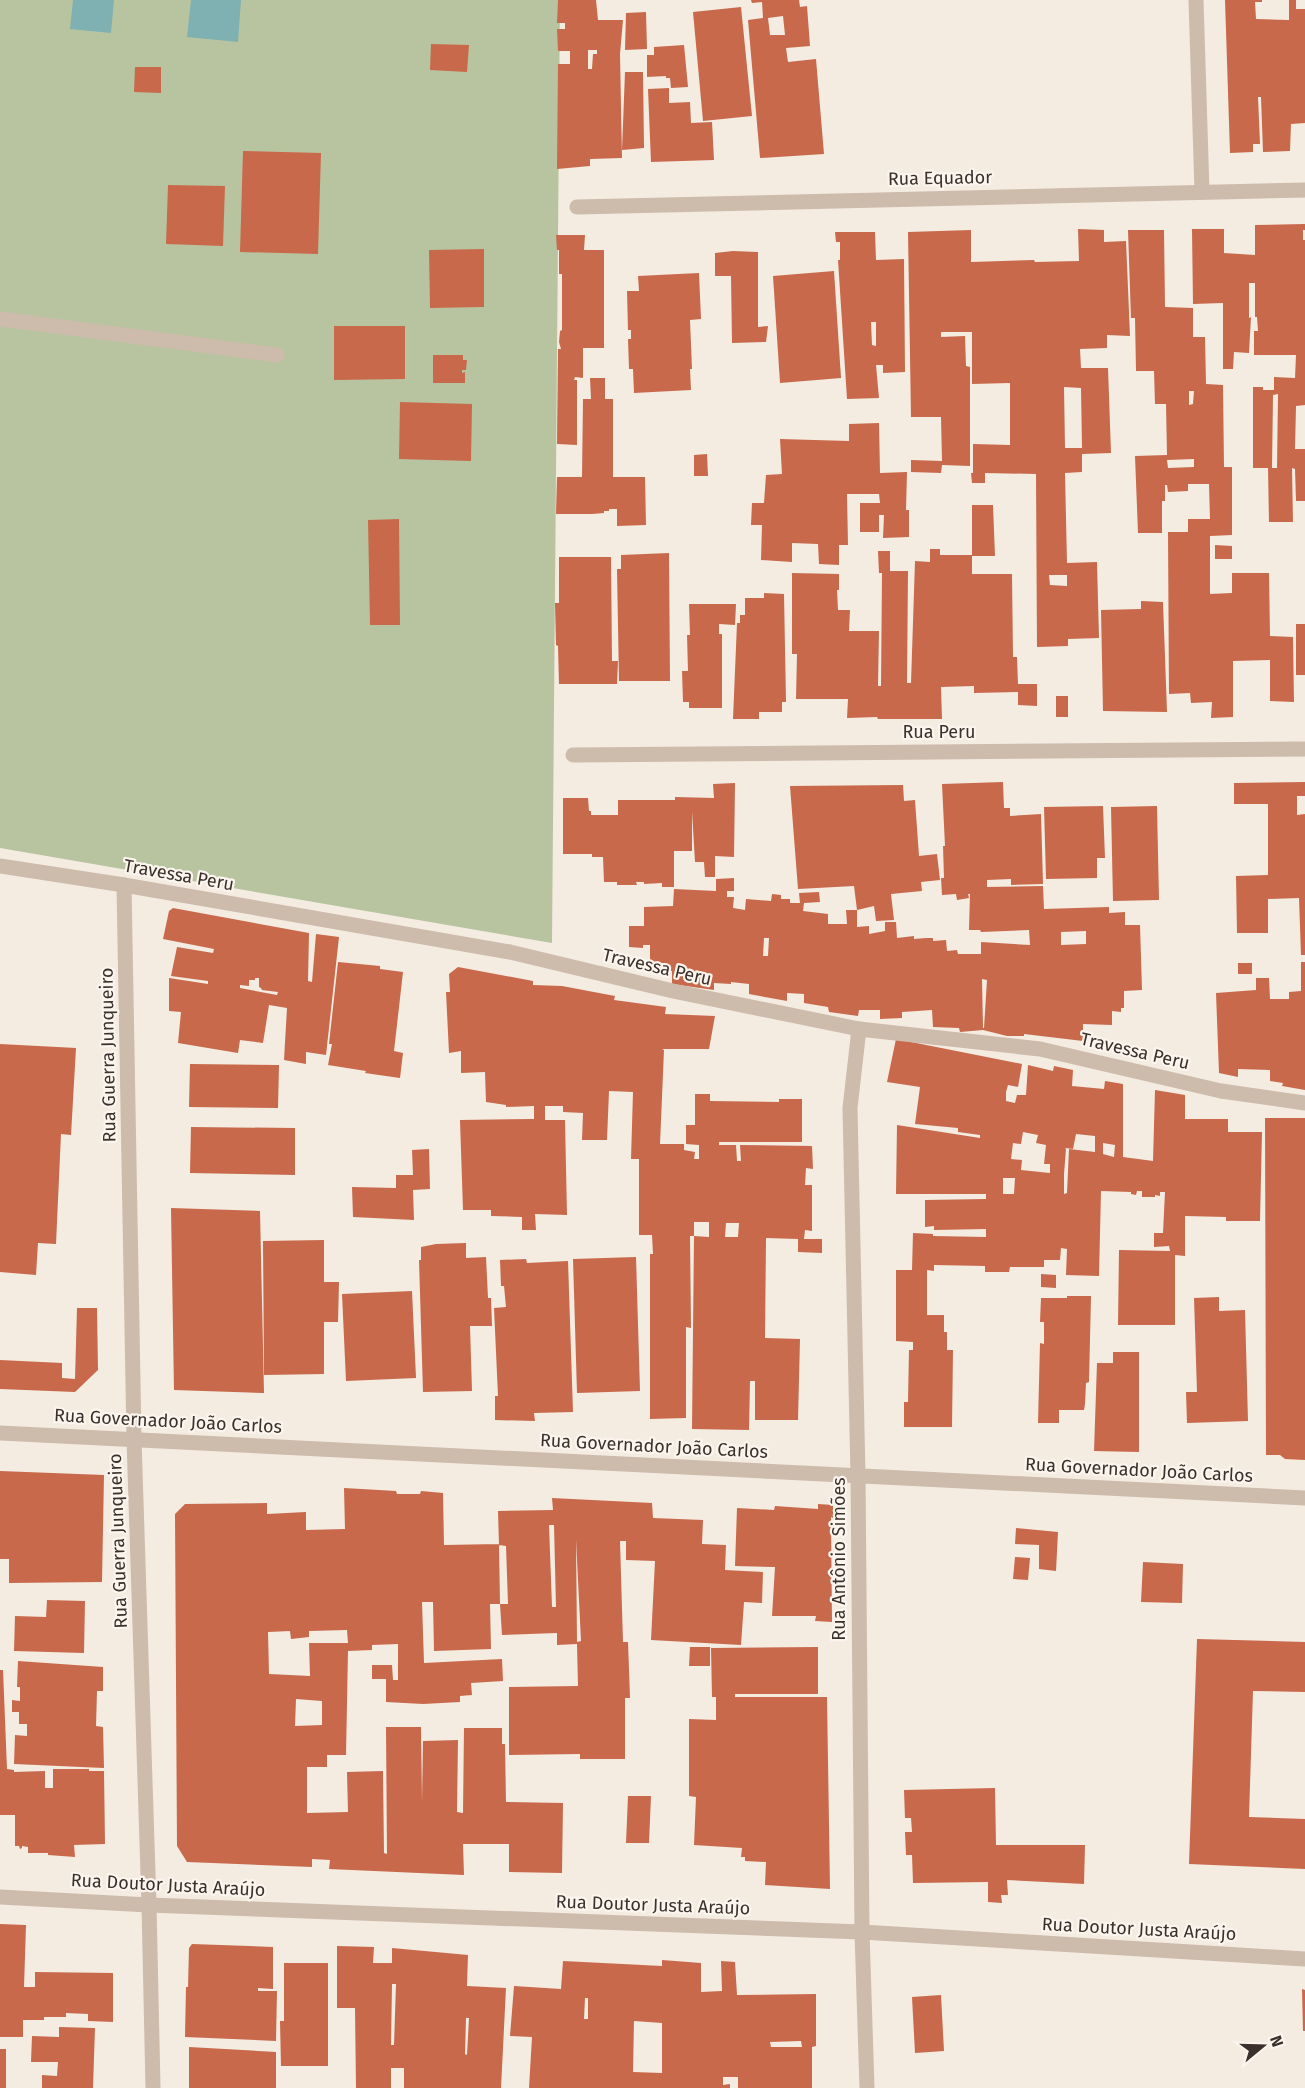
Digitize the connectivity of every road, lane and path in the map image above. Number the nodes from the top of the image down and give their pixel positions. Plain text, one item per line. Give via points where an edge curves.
1 (1196, 0) edge
2 (1305, 190) edge
3 (1202, 191) junction
4 (576, 207) dead end
5 (0, 319) edge
6 (277, 355) dead end
7 (1305, 749) edge
8 (573, 755) dead end
9 (0, 866) edge
10 (124, 885) junction
11 (859, 1029) junction
12 (1305, 1103) edge
13 (0, 1433) edge
14 (134, 1439) junction
15 (858, 1476) junction
16 (1305, 1498) edge
17 (0, 1897) edge
18 (149, 1905) junction
19 (861, 1932) junction
20 (1305, 1959) edge
21 (153, 2088) edge
22 (867, 2088) edge

1 - 3 street
2 - 3 street, Rua Equador
3 - 4 street, Rua Equador
5 - 6 street
7 - 8 street, Rua Peru
9 - 10 street, Travessa Peru
10 - 11 street, Travessa Peru via 510,952
10 - 14 street, Rua Guerra Junqueiro
11 - 12 street, Travessa Peru via 1040,1049 1221,1091
11 - 15 street, Rua Antônio Simões via 850,1108
13 - 14 street, Rua Governador João Carlos
14 - 15 street, Rua Governador João Carlos
14 - 18 street, Rua Guerra Junqueiro
15 - 16 street, Rua Governador João Carlos
15 - 19 street, Rua Antônio Simões
17 - 18 street, Rua Doutor Justa Araújo
18 - 19 street, Rua Doutor Justa Araújo
18 - 21 street, Rua Guerra Junqueiro
19 - 20 street, Rua Doutor Justa Araújo
19 - 22 street, Rua Antônio Simões

